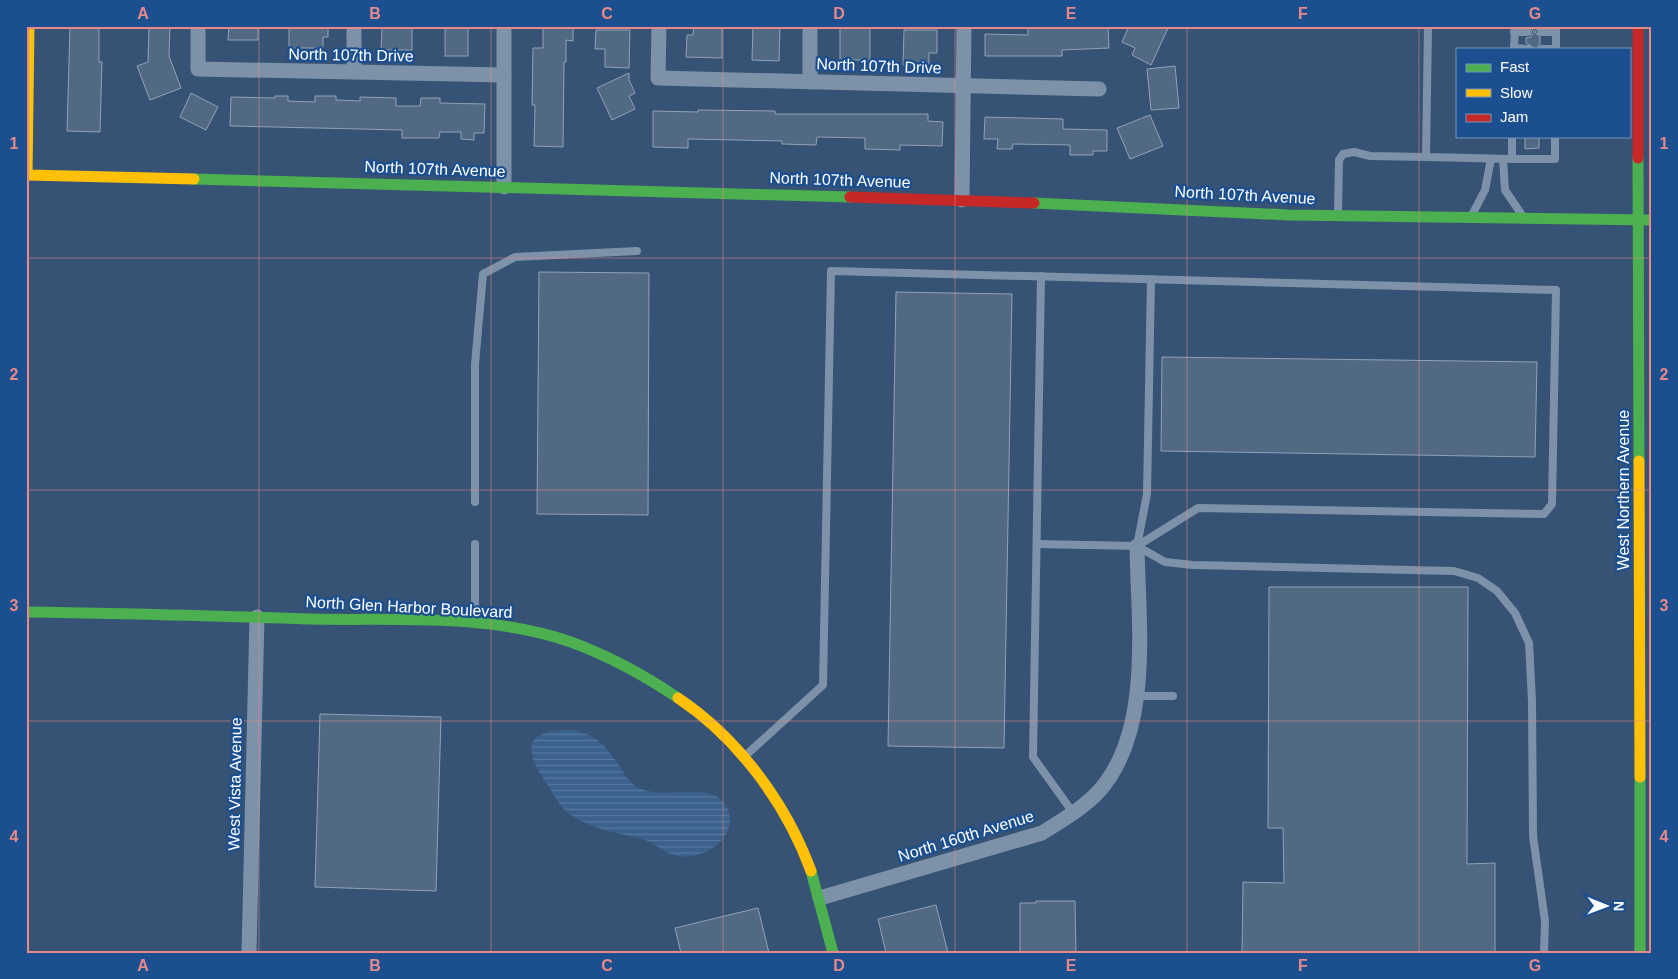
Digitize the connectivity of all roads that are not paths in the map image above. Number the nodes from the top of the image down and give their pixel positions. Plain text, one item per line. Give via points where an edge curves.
1 (29, 26) edge
2 (198, 26) edge
3 (354, 26) edge
4 (504, 26) edge
5 (659, 26) edge
6 (810, 26) edge
7 (964, 26) edge
8 (1428, 26) edge
9 (1637, 27) edge
10 (1514, 29) edge
11 (1556, 29) edge
12 (1528, 32) dead end
13 (1542, 32) dead end
14 (1514, 48) edge
15 (1528, 48) edge
16 (1556, 48) edge
17 (354, 72) junction
18 (504, 75) junction
19 (810, 82) junction
20 (964, 86) junction
21 (1099, 88) dead end
22 (1512, 138) edge
23 (1555, 138) edge
24 (1426, 157) junction
25 (1491, 158) junction
26 (1508, 159) junction
27 (27, 175) edge
28 (504, 187) junction
29 (962, 200) junction
30 (1338, 216) junction
31 (1471, 218) junction
32 (1524, 219) junction
33 (1637, 220) junction
34 (1652, 220) edge
35 (637, 251) dead end
36 (1041, 276) junction
37 (1151, 280) junction
38 (475, 502) dead end
39 (475, 544) dead end
40 (1037, 544) junction
41 (1137, 546) junction
42 (1646, 547) edge
43 (26, 612) edge
44 (257, 617) junction
45 (474, 624) junction
46 (1137, 696) junction
47 (1173, 696) dead end
48 (744, 757) junction
49 (1074, 814) junction
50 (820, 898) junction
51 (249, 953) edge
52 (833, 953) edge
53 (1544, 953) edge
54 (1640, 953) edge

1 - 27 main road
2 - 17 street, North 107th Drive via 198,69
3 - 17 street
4 - 18 street
5 - 19 street, North 107th Drive via 658,78
6 - 19 street
7 - 20 street
8 - 24 lane
9 - 33 main road, West Northern Avenue
10 - 12 lane
10 - 14 lane
11 - 13 lane
11 - 16 lane
14 - 15 lane
17 - 18 street, North 107th Drive
18 - 28 street
19 - 20 street, North 107th Drive
20 - 21 street, North 107th Drive
20 - 29 street
22 - 26 lane
23 - 26 lane via 1555,158
24 - 25 lane
24 - 30 lane via 1343,154 1339,160
25 - 26 lane
25 - 31 lane via 1485,190
26 - 32 lane via 1505,190
27 - 28 main road, North 107th Avenue
28 - 29 main road, North 107th Avenue
29 - 30 main road, North 107th Avenue
30 - 31 main road, North 107th Avenue
31 - 32 main road, North 107th Avenue
32 - 33 main road, North 107th Avenue
33 - 34 main road, North 107th Avenue
33 - 42 main road, West Northern Avenue
35 - 38 lane via 515,257 484,274 475,364
36 - 37 lane
36 - 40 lane
36 - 48 lane via 831,271 823,685
37 - 41 lane via 1147,494
37 - 41 lane via 1556,290 1552,504 1544,514 1198,508
39 - 45 lane
40 - 41 lane
40 - 49 lane via 1033,758
41 - 46 street, North 160th Avenue
41 - 53 lane via 1165,562 1193,565 1454,571 1478,578 1496,591 1515,613 1529,643 1533,836 1545,921
42 - 54 main road, West Northern Avenue
43 - 44 main road, North Glen Harbor Boulevard
44 - 45 main road, North Glen Harbor Boulevard
44 - 51 street, West Vista Avenue
45 - 48 main road, North Glen Harbor Boulevard via 528,630 598,652 665,689
46 - 47 lane
46 - 49 street, North 160th Avenue via 1135,714 1122,753 1100,789
48 - 50 main road, North Glen Harbor Boulevard via 791,827
49 - 50 street, North 160th Avenue via 1042,832 1012,843
50 - 52 main road, North Glen Harbor Boulevard

